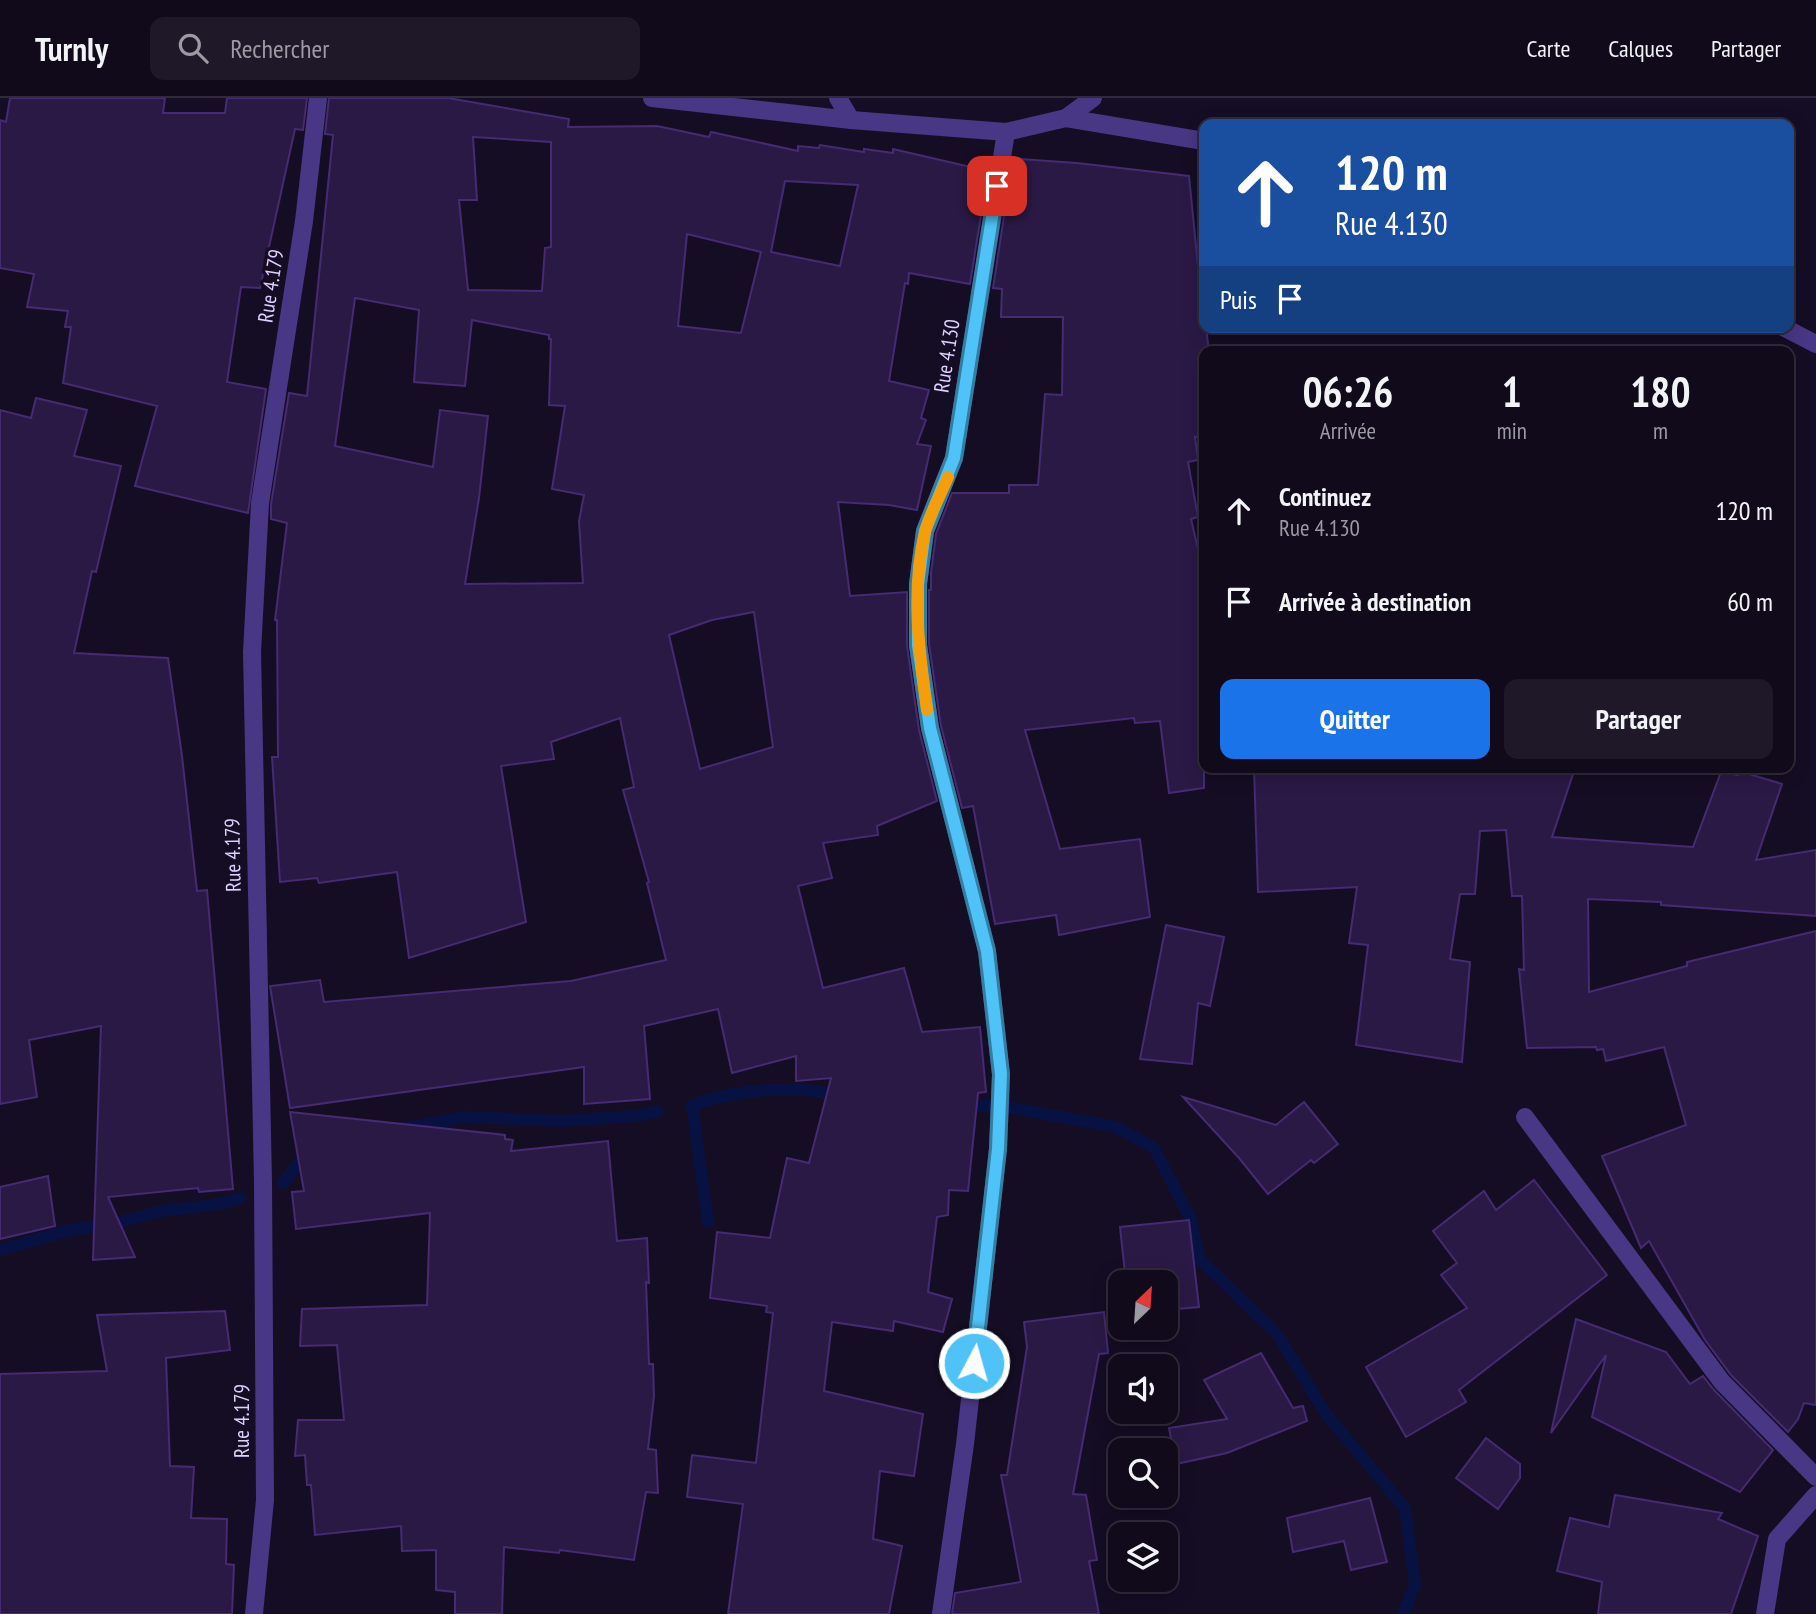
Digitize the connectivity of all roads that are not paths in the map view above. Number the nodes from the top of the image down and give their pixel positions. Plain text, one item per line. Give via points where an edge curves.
1 (318, 98) edge
2 (652, 98) edge
3 (838, 98) edge
4 (1093, 98) edge
5 (1066, 118) junction
6 (850, 120) junction
7 (1006, 132) junction
8 (1199, 140) edge
9 (1794, 333) edge
10 (1816, 344) edge
11 (1525, 1117) dead end
12 (1816, 1477) edge
13 (1816, 1495) edge
14 (254, 1614) edge
15 (941, 1614) edge
16 (1765, 1614) edge

1 - 14 street, Rue 4.179 via 304,221 260,503 251,652 265,1486
2 - 6 street
3 - 6 street
4 - 5 street
5 - 7 street
5 - 8 street
6 - 7 street
7 - 15 street, Rue 4.130 via 954,458 925,531 918,584 918,645 930,728 987,951 1001,1074 995,1176
9 - 10 street
11 - 12 street via 1722,1382
13 - 16 street via 1777,1539

